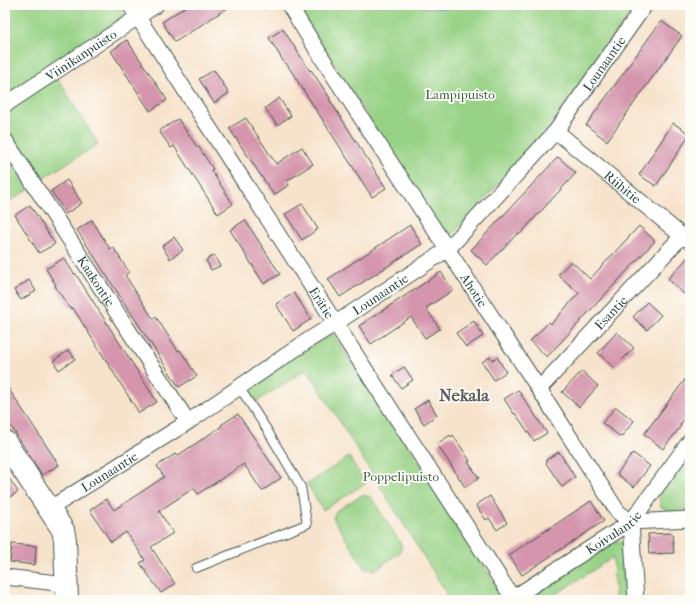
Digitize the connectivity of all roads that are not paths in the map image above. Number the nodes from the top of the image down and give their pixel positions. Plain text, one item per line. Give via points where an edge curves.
1 (156, 5) edge
2 (289, 5) edge
3 (645, 5) edge
4 (134, 11) edge
5 (5, 105) edge
6 (556, 131) junction
7 (5, 140) edge
8 (686, 238) edge
9 (448, 249) junction
10 (336, 323) junction
11 (239, 387) junction
12 (539, 389) junction
13 (188, 422) junction
14 (690, 440) edge
15 (5, 442) edge
16 (49, 509) junction
17 (690, 518) edge
18 (631, 522) junction
19 (196, 568) dead end
20 (5, 577) edge
21 (66, 592) edge
22 (514, 599) edge
23 (636, 600) edge

1 - 4 street, Viinikanpuisto
2 - 9 street, Ahotie
3 - 6 street, Lounaantie
4 - 5 street, Viinikanpuisto
4 - 10 street, Erätie
6 - 8 street, Riihitie
6 - 9 street, Lounaantie
7 - 13 street, Kaakontie
8 - 12 street, Esantie
9 - 10 street, Lounaantie
9 - 12 street, Ahotie
10 - 11 street, Lounaantie
10 - 22 street, Erätie
11 - 13 street, Lounaantie
11 - 19 lane via 301,486 307,524
12 - 18 street, Ahotie via 618,512
13 - 16 street, Lounaantie
14 - 18 street, Koivulantie
15 - 16 street
16 - 21 street via 64,534
17 - 18 street
18 - 22 street, Koivulantie
18 - 23 street
20 - 21 street

